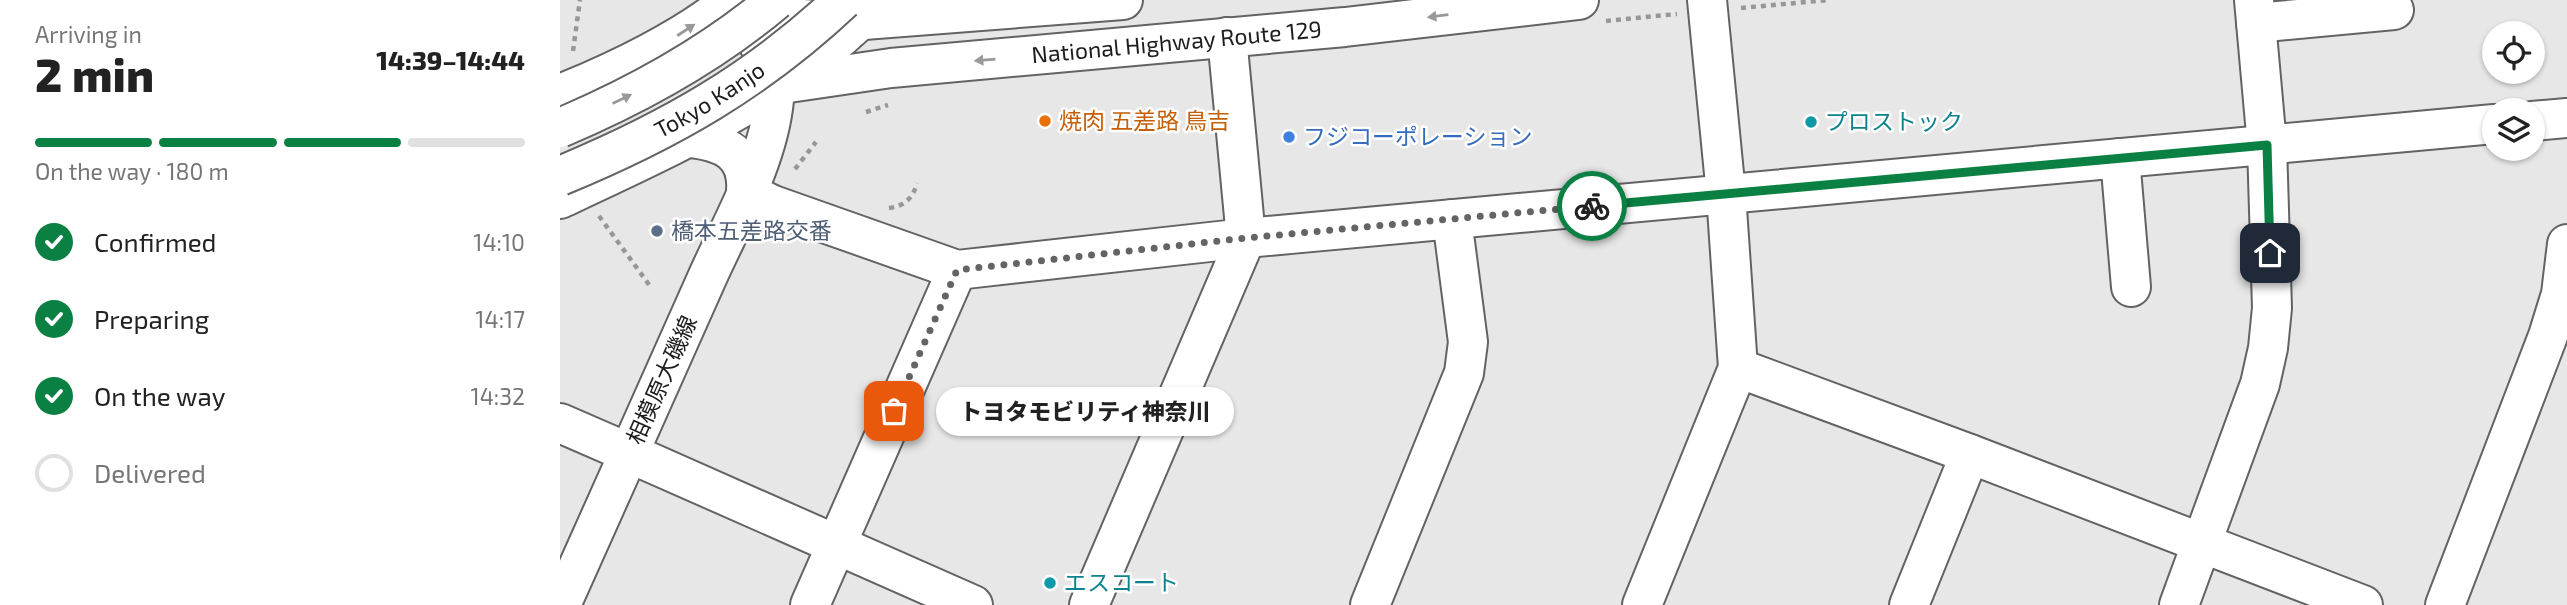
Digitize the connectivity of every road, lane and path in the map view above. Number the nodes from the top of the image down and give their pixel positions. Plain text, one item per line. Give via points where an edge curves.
1 (580, 0) edge
2 (776, 0) edge
3 (1123, 0) edge
4 (1579, 0) edge
5 (1707, 0) edge
6 (724, 2) edge
7 (1034, 4) edge
8 (861, 7) edge
9 (2393, 10) dead end
10 (2255, 11) edge
11 (1227, 37) junction
12 (817, 55) junction
13 (566, 78) edge
14 (775, 85) junction
15 (893, 86) junction
16 (866, 112) dead end
17 (2567, 118) edge
18 (2545, 120) edge
19 (2482, 125) edge
20 (560, 128) edge
21 (690, 138) junction
22 (816, 142) dead end
23 (2267, 145) junction
24 (2120, 158) junction
25 (791, 174) dead end
26 (560, 176) edge
27 (917, 183) dead end
28 (746, 192) junction
29 (1726, 194) junction
30 (560, 199) edge
31 (887, 209) dead end
32 (596, 212) dead end
33 (1452, 219) junction
34 (1246, 238) junction
35 (2567, 244) edge
36 (957, 270) junction
37 (650, 286) dead end
38 (2131, 287) dead end
39 (1738, 368) junction
40 (560, 423) edge
41 (629, 453) junction
42 (1970, 454) junction
43 (837, 544) junction
44 (2202, 544) junction
45 (561, 605) edge
46 (810, 605) edge
47 (972, 605) edge
48 (1089, 605) edge
49 (1370, 605) edge
50 (1642, 605) edge
51 (1909, 605) edge
52 (2179, 605) edge
53 (2363, 605) edge
54 (2445, 605) edge

1 - 13 path
20 -> 2 main road, Tokyo Kanjo, bridge via 675,72
3 - 7 main road, National Highway Route 129
4 -> 11 main road, National Highway Route 129
5 - 29 main road
6 - 8 main road, National Highway Route 129 via 803,19
6 - 12 main road
13 -> 6 main road via 606,76 671,40
6 - 14 main road, 相模原大磯線 via 755,38
7 - 8 main road, National Highway Route 129
8 - 12 main road
8 - 26 main road, Tokyo Kanjo, bridge via 681,121
9 - 10 main road
10 - 23 main road
11 -> 15 main road, National Highway Route 129
11 - 34 main road
12 - 14 main road
12 - 15 main road
14 - 15 main road, National Highway Route 129
14 - 21 main road
14 - 28 main road, 相模原大磯線 via 767,136
15 - 16 path
17 - 18 main road
19 - 23 main road
21 - 28 main road via 710,140 729,149 741,161
21 - 30 main road
22 - 25 path
23 - 24 main road
23 - 44 main road via 2272,308 2268,348 2260,384
24 - 29 main road
24 - 38 main road
27 - 31 path via 914,195
28 - 36 main road
28 - 41 main road, 相模原大磯線
29 - 33 main road
29 - 39 main road
32 - 37 path
33 - 34 main road
33 - 49 main road via 1468,342 1465,365
34 - 36 main road
34 - 48 main road
35 - 54 main road via 2561,294 2548,337
36 - 43 main road
39 - 42 main road
39 - 50 main road
40 - 41 main road
41 - 43 main road, 相模原大磯線
41 - 45 main road
42 - 44 main road
42 - 51 main road
43 - 46 main road
43 - 47 main road, 相模原大磯線
44 - 52 main road
44 - 53 main road

